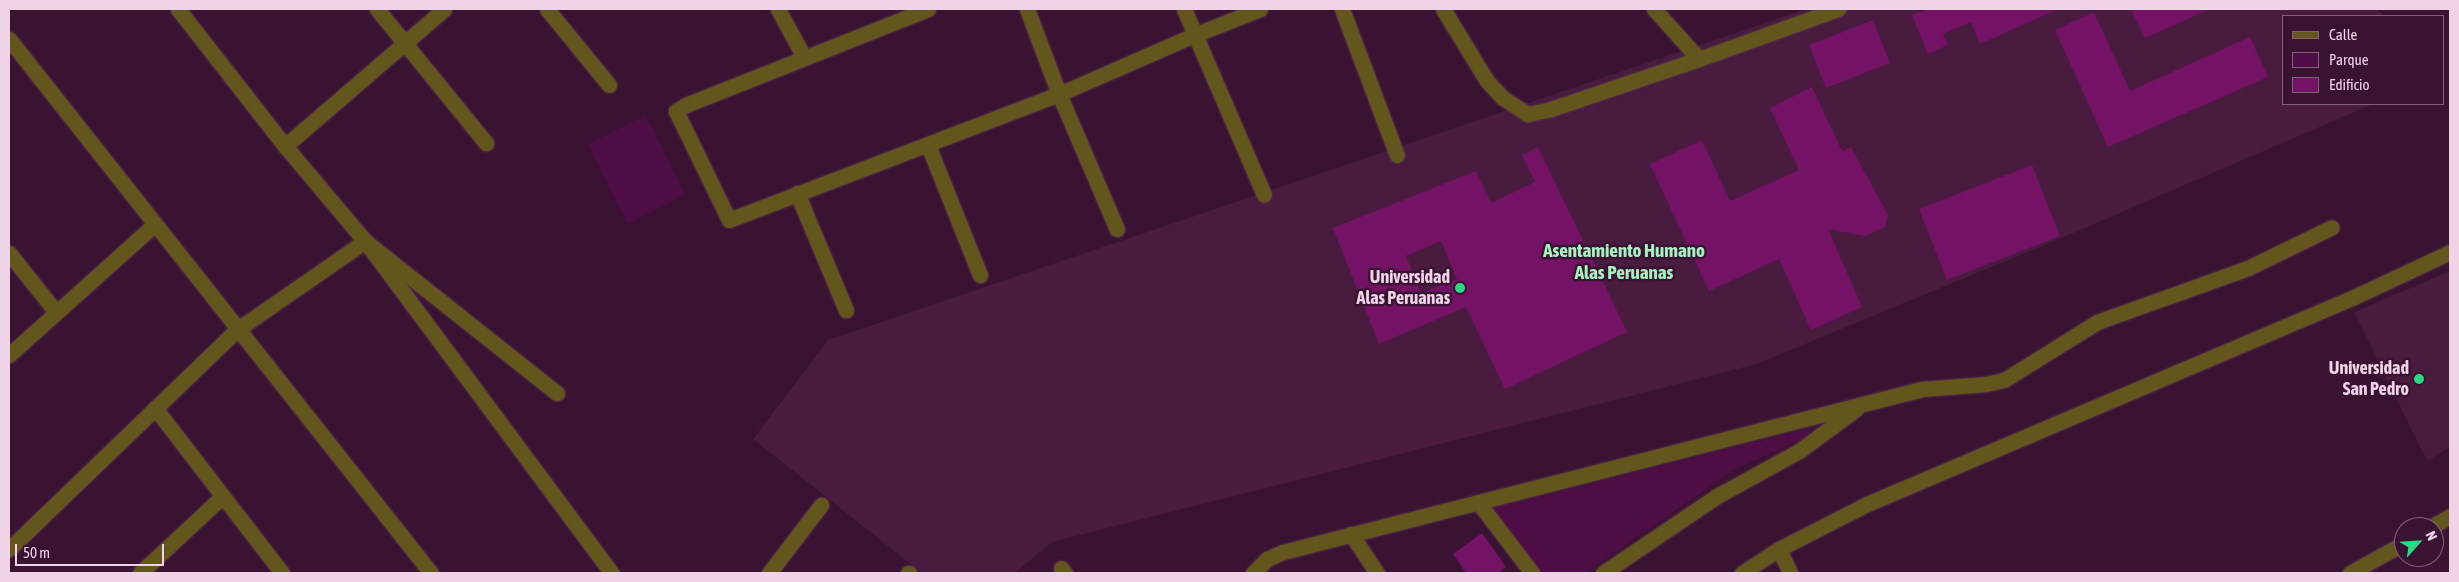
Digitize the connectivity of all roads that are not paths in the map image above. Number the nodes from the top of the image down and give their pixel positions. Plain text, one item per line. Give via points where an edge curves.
1 (178, 9) edge
2 (377, 9) edge
3 (444, 9) edge
4 (547, 9) edge
5 (778, 9) edge
6 (928, 9) edge
7 (1027, 9) edge
8 (1184, 9) edge
9 (1260, 9) edge
10 (1342, 9) edge
11 (1443, 9) edge
12 (1654, 9) edge
13 (1836, 9) edge
14 (1194, 35) junction
15 (9, 39) edge
16 (404, 41) junction
17 (804, 57) junction
18 (1699, 59) junction
19 (609, 85) dead end
20 (1059, 94) junction
21 (486, 143) dead end
22 (928, 145) junction
23 (285, 146) junction
24 (1397, 155) dead end
25 (797, 193) junction
26 (1264, 195) dead end
27 (155, 224) junction
28 (2332, 227) dead end
29 (1117, 229) dead end
30 (365, 241) junction
31 (2450, 252) edge
32 (9, 253) edge
33 (980, 275) dead end
34 (846, 310) dead end
35 (56, 312) junction
36 (238, 329) junction
37 (9, 355) edge
38 (557, 394) dead end
39 (1861, 405) junction
40 (155, 408) junction
41 (223, 496) junction
42 (1478, 502) junction
43 (821, 505) dead end
44 (1351, 534) junction
45 (2394, 548) edge
46 (9, 549) edge
47 (1779, 549) junction
48 (610, 572) edge
49 (140, 573) edge
50 (282, 573) edge
51 (431, 573) edge
52 (769, 573) edge
53 (1252, 573) edge
54 (1377, 573) edge
55 (1532, 573) edge
56 (1603, 573) edge
57 (1742, 573) edge
58 (1790, 573) edge
59 (2350, 573) edge

1 - 23 street
2 - 16 street
3 - 16 street
4 - 19 street
5 - 17 street
6 - 17 street
7 - 20 street
8 - 14 street
9 - 14 street
10 - 24 street
11 - 18 street via 1487,80 1503,98 1528,114
12 - 18 street
13 - 18 street
14 - 20 street
14 - 26 street
15 - 27 street
16 - 21 street
16 - 23 street
17 - 25 street via 676,110 729,220
20 - 22 street
20 - 29 street
22 - 25 street
22 - 33 street
23 - 30 street
25 - 34 street
27 - 35 street
27 - 36 street
28 - 39 street via 2248,268 2097,322 2004,380 1922,389
30 - 36 street
30 - 38 street
30 - 48 street
31 - 47 street via 2344,301 1867,504
32 - 35 street
35 - 37 street
36 - 40 street
36 - 51 street
39 - 42 street
39 - 56 street via 1799,451 1718,496
40 - 41 street
40 - 46 street
41 - 49 street
41 - 50 street
42 - 44 street
42 - 55 street
43 - 52 street
44 - 53 street via 1282,552 1267,559
44 - 54 street
45 - 59 street
47 - 57 street
47 - 58 street

